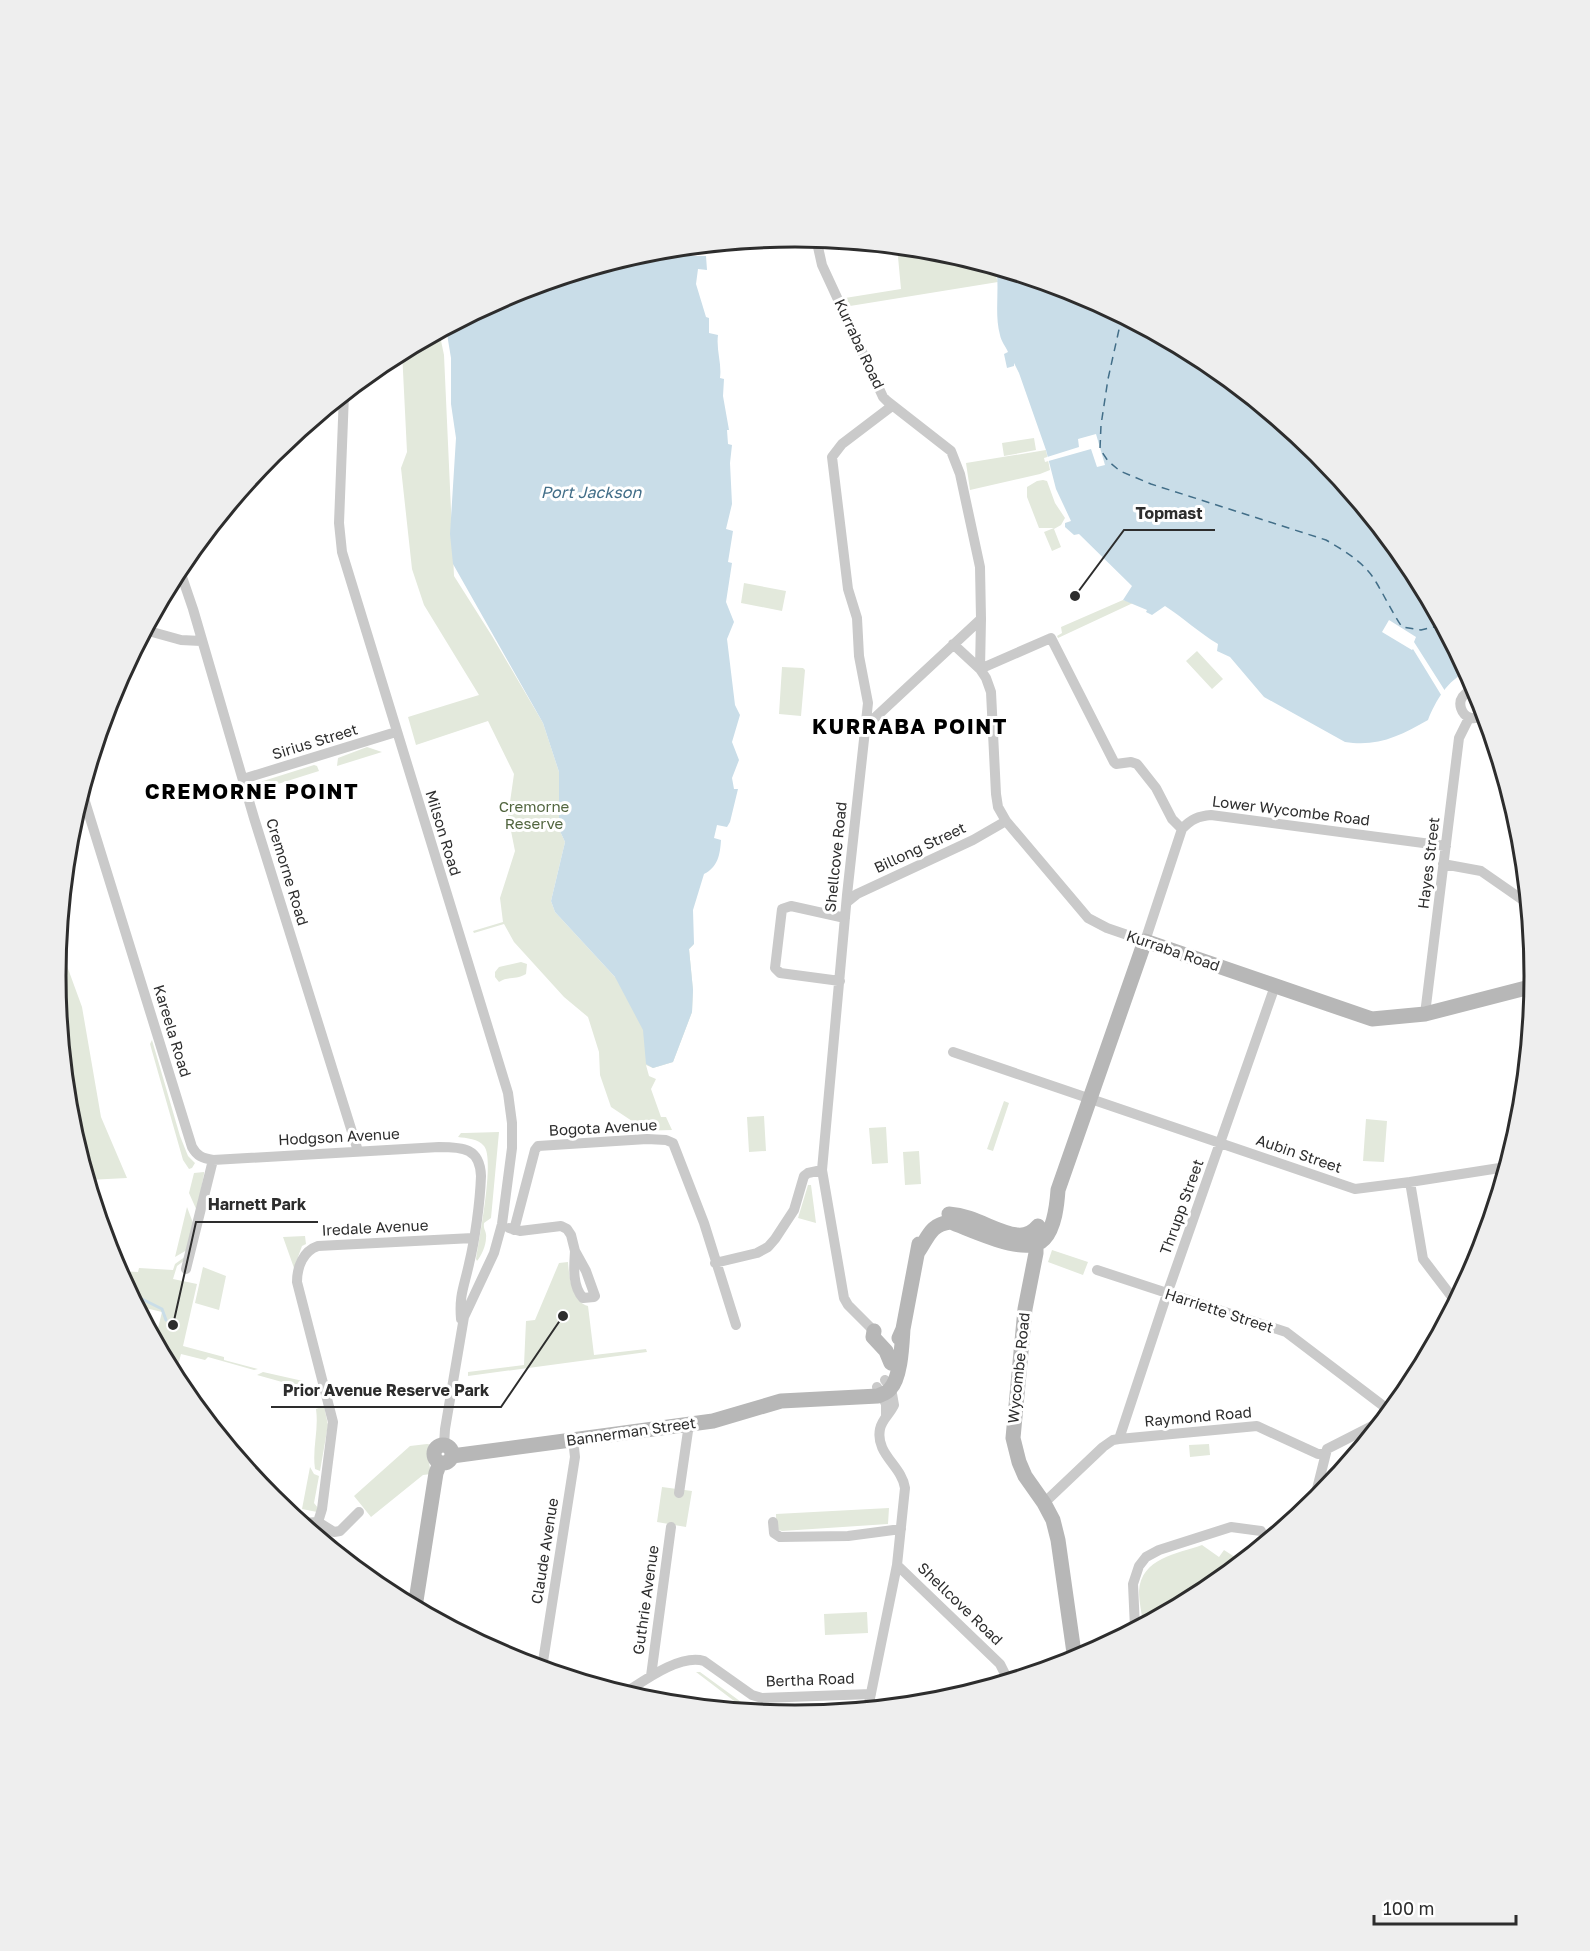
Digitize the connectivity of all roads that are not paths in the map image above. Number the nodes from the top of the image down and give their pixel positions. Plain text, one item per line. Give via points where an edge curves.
1 (818, 247) edge
2 (344, 403) edge
3 (892, 406) junction
4 (183, 580) edge
5 (981, 619) junction
6 (153, 632) edge
7 (201, 641) junction
8 (953, 644) junction
9 (980, 669) junction
10 (1467, 693) edge
11 (1469, 718) junction
12 (1477, 719) edge
13 (866, 726) junction
14 (396, 732) junction
15 (243, 779) junction
16 (86, 806) edge
17 (1006, 821) junction
18 (1182, 830) junction
19 (1446, 846) junction
20 (1443, 864) junction
21 (1519, 898) edge
22 (847, 902) junction
23 (845, 918) junction
24 (1145, 941) junction
25 (840, 981) junction
26 (1275, 986) junction
27 (1523, 989) edge
28 (1425, 1014) junction
29 (953, 1052) dead end
30 (1090, 1098) junction
31 (1221, 1143) junction
32 (358, 1151) junction
33 (213, 1160) junction
34 (1498, 1168) edge
35 (822, 1170) junction
36 (1410, 1182) junction
37 (502, 1224) junction
38 (514, 1230) junction
39 (473, 1238) junction
40 (1035, 1238) junction
41 (575, 1251) dead end
42 (715, 1263) junction
43 (469, 1265) junction
44 (186, 1269) dead end
45 (1096, 1270) dead end
46 (482, 1277) junction
47 (1167, 1294) junction
48 (1450, 1295) edge
49 (462, 1325) junction
50 (736, 1325) dead end
51 (903, 1329) junction
52 (874, 1331) joint
53 (891, 1363) junction
54 (884, 1387) junction
55 (1383, 1406) edge
56 (689, 1424) junction
57 (1364, 1430) edge
58 (573, 1439) junction
59 (1119, 1439) junction
60 (1325, 1454) junction
61 (445, 1455) junction
62 (1318, 1482) edge
63 (679, 1493) dead end
64 (1044, 1503) junction
65 (359, 1512) dead end
66 (312, 1522) edge
67 (318, 1522) junction
68 (773, 1522) dead end
69 (671, 1527) dead end
70 (901, 1529) junction
71 (1261, 1531) dead end
72 (897, 1565) junction
73 (415, 1598) edge
74 (1134, 1620) edge
75 (1073, 1649) edge
76 (543, 1659) edge
77 (1005, 1674) edge
78 (651, 1676) junction
79 (635, 1686) edge
80 (871, 1694) junction
81 (870, 1700) edge

1 - 3 street, Kurraba Road via 839,304
2 - 14 street, Milson Road via 341,546
3 - 5 street, Kurraba Road via 951,451 960,474 980,567
3 - 13 street, Shellcove Road via 842,444 832,457 848,589 857,618 867,697
4 - 7 street, Cremorne Road
5 - 8 street
5 - 9 street, Kurraba Road
6 - 7 street
7 - 15 street, Cremorne Road
8 - 9 street, Kurraba Road
8 - 13 street
9 - 17 street, Kurraba Road via 991,692 996,794
9 - 18 street via 1051,638 1114,762 1137,764
10 - 11 street, Hayes Street via 1461,710
11 - 12 street
11 - 19 street, Hayes Street via 1459,738
13 - 22 street, Shellcove Road
14 - 15 street, Sirius Street
14 - 37 street, Milson Road via 508,1093 513,1135
15 - 32 street, Cremorne Road
16 - 33 street, Kareela Road via 192,1147 201,1157
17 - 22 street, Billong Street via 856,894
17 - 24 street, Kurraba Road via 1088,918
18 - 19 street, Lower Wycombe Road via 1193,819 1211,815
18 - 24 street
19 - 20 street, Hayes Street
20 - 21 street via 1481,871
20 - 28 street, Hayes Street
22 - 23 street, Shellcove Road
23 - 25 street, Shellcove Road
23 - 25 street via 790,906 782,909 775,968 780,974
24 - 26 main road, Kurraba Road
24 - 30 main road, Wycombe Road
25 - 35 street, Shellcove Road
26 - 28 main road, Kurraba Road via 1372,1019
26 - 31 street, Thrupp Street
27 - 28 main road, Kurraba Road
29 - 30 street, Aubin Street
30 - 31 street, Aubin Street
30 - 40 main road, Wycombe Road via 1058,1190
31 - 36 street, Aubin Street via 1355,1189
31 - 47 street, Thrupp Street
32 - 33 street, Hodgson Avenue
32 - 39 street, Hodgson Avenue via 452,1147 477,1157 481,1168 480,1195
33 - 44 street
34 - 36 street, Aubin Street
35 - 42 street via 804,1176 794,1210 768,1246 757,1253
35 - 52 street, Shellcove Road via 844,1298
36 - 48 street via 1423,1259
37 - 38 street
37 - 46 street, Milson Road
38 - 41 street via 564,1227 571,1235
38 - 42 street, Bogota Avenue via 538,1146 666,1140 673,1143
39 - 43 street
39 - 67 street, Iredale Avenue via 318,1246 306,1253 297,1282 333,1422
40 - 51 main road via 966,1216 937,1216 926,1223 920,1236
40 - 64 main road, Wycombe Road via 1013,1438 1025,1476
42 - 50 street, Bogota Avenue
43 - 46 street
43 - 49 street via 460,1304
45 - 47 street, Harriette Street
46 - 49 street, Milson Road
47 - 55 street, Harriette Street via 1286,1332
47 - 59 street, Thrupp Street
49 - 61 street via 445,1429
51 - 53 main road
51 - 54 main road via 898,1367
52 - 53 main road via 873,1337
53 - 54 main road
54 - 56 main road, Bannerman Street via 778,1402 719,1420
54 - 70 street, Shellcove Road via 894,1405 886,1415 879,1439 905,1484
56 - 58 main road, Bannerman Street
56 - 63 street
57 - 60 street via 1327,1449
58 - 61 main road, Bannerman Street
58 - 76 street, Claude Avenue via 574,1457
59 - 60 street, Raymond Road via 1257,1426
59 - 64 street, Raymond Road via 1103,1447
60 - 62 street
61 - 73 main road via 436,1473
64 - 75 main road, Wycombe Road via 1058,1539
65 - 67 street via 340,1531 329,1531
66 - 67 street
68 - 70 street via 774,1533 780,1537 848,1536
69 - 78 street, Guthrie Avenue
70 - 72 street, Shellcove Road
71 - 74 street via 1231,1527 1146,1557 1132,1584
72 - 77 street, Shellcove Road via 1000,1664
72 - 80 street
78 - 79 street, Bertha Road
78 - 80 street, Bertha Road via 695,1659 762,1698
80 - 81 street

